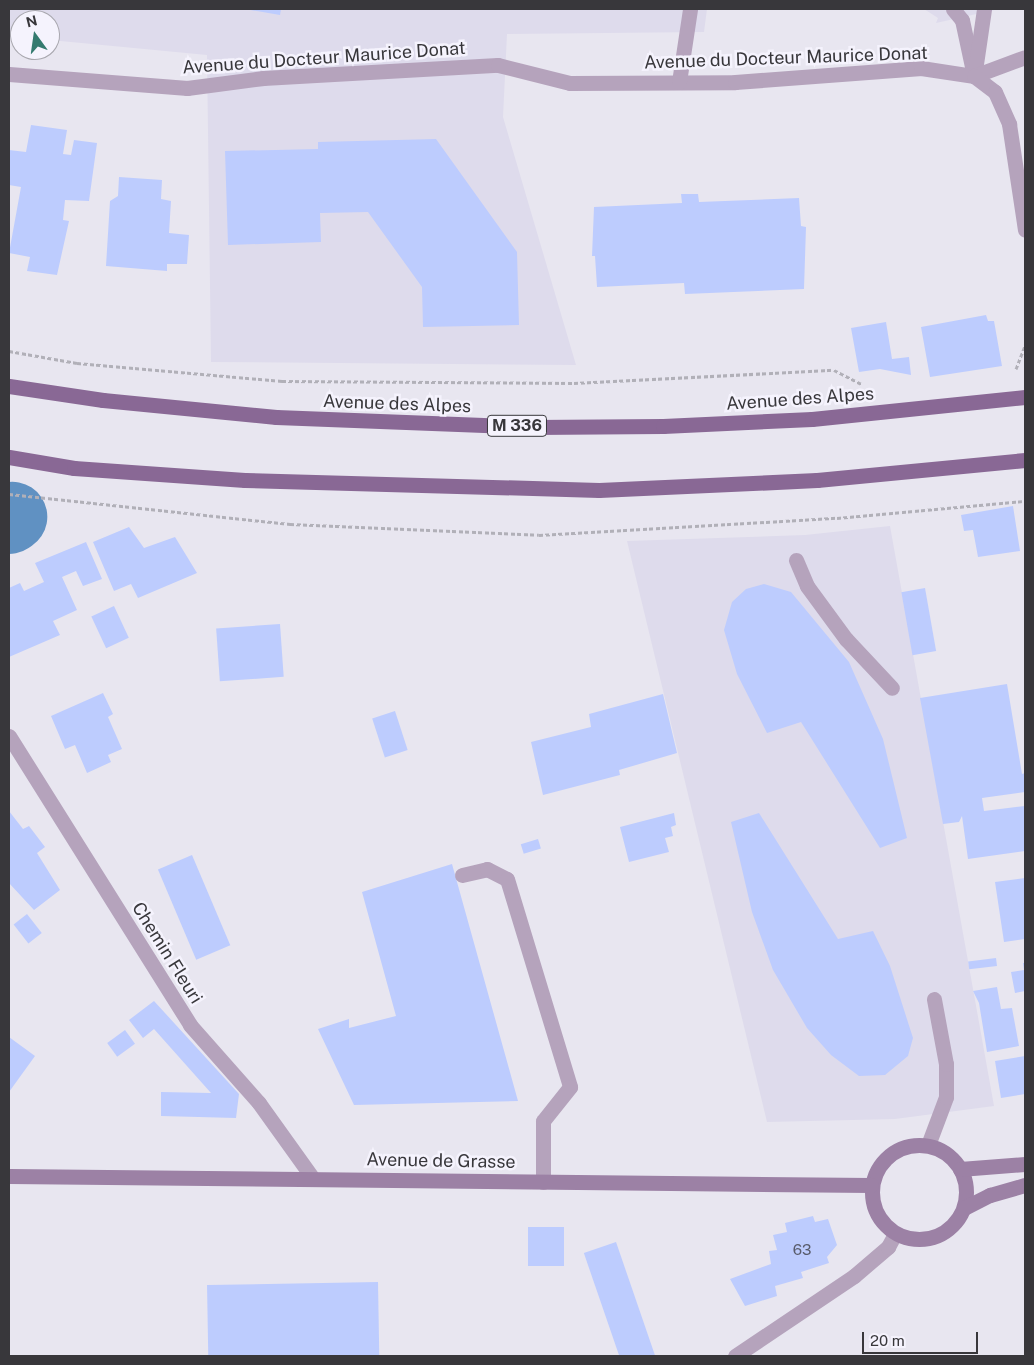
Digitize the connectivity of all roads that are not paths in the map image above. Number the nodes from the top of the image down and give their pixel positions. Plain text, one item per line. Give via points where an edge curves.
1 (690, 9) edge
2 (953, 9) edge
3 (984, 9) edge
4 (1025, 57) edge
5 (9, 74) edge
6 (974, 76) junction
7 (679, 82) junction
8 (1025, 230) edge
9 (9, 386) edge
10 (1025, 397) edge
11 (9, 457) edge
12 (1025, 460) edge
13 (796, 560) dead end
14 (892, 688) dead end
15 (9, 736) edge
16 (462, 875) dead end
17 (934, 999) dead end
18 (928, 1145) junction
19 (1025, 1164) edge
20 (960, 1169) junction
21 (9, 1176) edge
22 (312, 1177) junction
23 (543, 1182) junction
24 (872, 1185) junction
25 (1025, 1185) edge
26 (964, 1208) junction
27 (895, 1234) junction
28 (736, 1356) edge

1 - 7 street
2 - 6 street via 962,20
3 - 6 street
4 - 6 street, Avenue du Docteur Maurice Donat
5 - 7 street, Avenue du Docteur Maurice Donat via 187,88 263,78 498,65 570,82
6 - 7 street, Avenue du Docteur Maurice Donat via 921,68 735,82
6 - 8 street via 995,92 1009,124
9 - 10 main road, Avenue des Alpes / M 336 via 103,400 276,417 534,427 664,426 812,419
11 - 12 main road via 74,468 245,480 590,490 817,480
13 - 14 street via 807,586 840,631
15 - 22 street, Chemin Fleuri via 190,1025 259,1102
16 - 23 street via 486,869 507,879 570,1087 543,1121
17 - 18 street via 946,1064 946,1097 938,1126
18 - 20 main road via 947,1154
18 - 24 main road via 903,1147 891,1153 882,1162
19 - 20 main road
20 - 26 main road via 965,1182
21 - 22 main road, Avenue de Grasse
22 - 23 main road, Avenue de Grasse
23 - 24 main road, Avenue de Grasse
24 - 27 main road via 871,1196 879,1218
25 - 26 main road via 990,1194
26 - 27 main road via 941,1234 918,1239
27 - 28 street via 888,1247 854,1276

